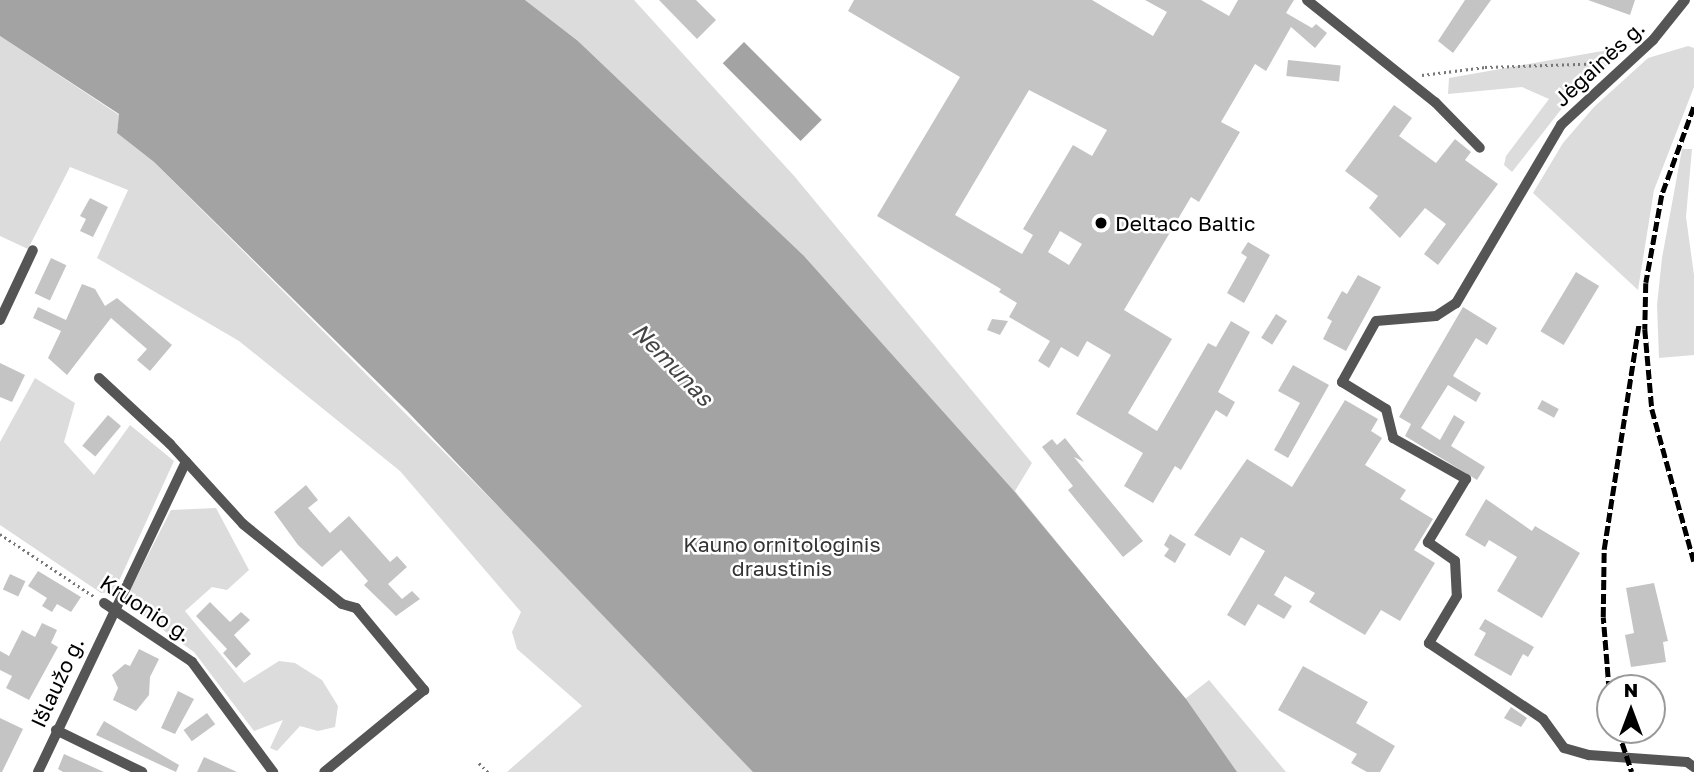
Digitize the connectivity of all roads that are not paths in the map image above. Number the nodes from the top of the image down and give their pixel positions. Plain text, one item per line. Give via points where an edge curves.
1 (1307, 0) edge
2 (1685, 0) edge
3 (1480, 148) dead end
4 (33, 250) dead end
5 (0, 320) edge
6 (99, 378) dead end
7 (186, 462) junction
8 (109, 606) junction
9 (56, 730) junction
10 (1694, 767) edge
11 (38, 772) edge
12 (142, 772) edge
13 (273, 772) edge
14 (324, 772) edge

1 - 3 street via 1405,79
2 - 10 street, Jėgainės g. via 1653,40 1561,125 1456,303 1436,316 1376,321 1342,382 1386,409 1393,438 1466,479 1429,542 1455,561 1457,596 1429,643 1543,719 1564,748 1589,755 1687,762
4 - 5 street
6 - 7 street
7 - 8 street, Išlaužo g.
7 - 14 street via 243,524 342,604 356,608 424,690
8 - 9 street, Išlaužo g.
8 - 13 street, Kruonio g. via 192,662
9 - 11 street, Išlaužo g.
9 - 12 street

